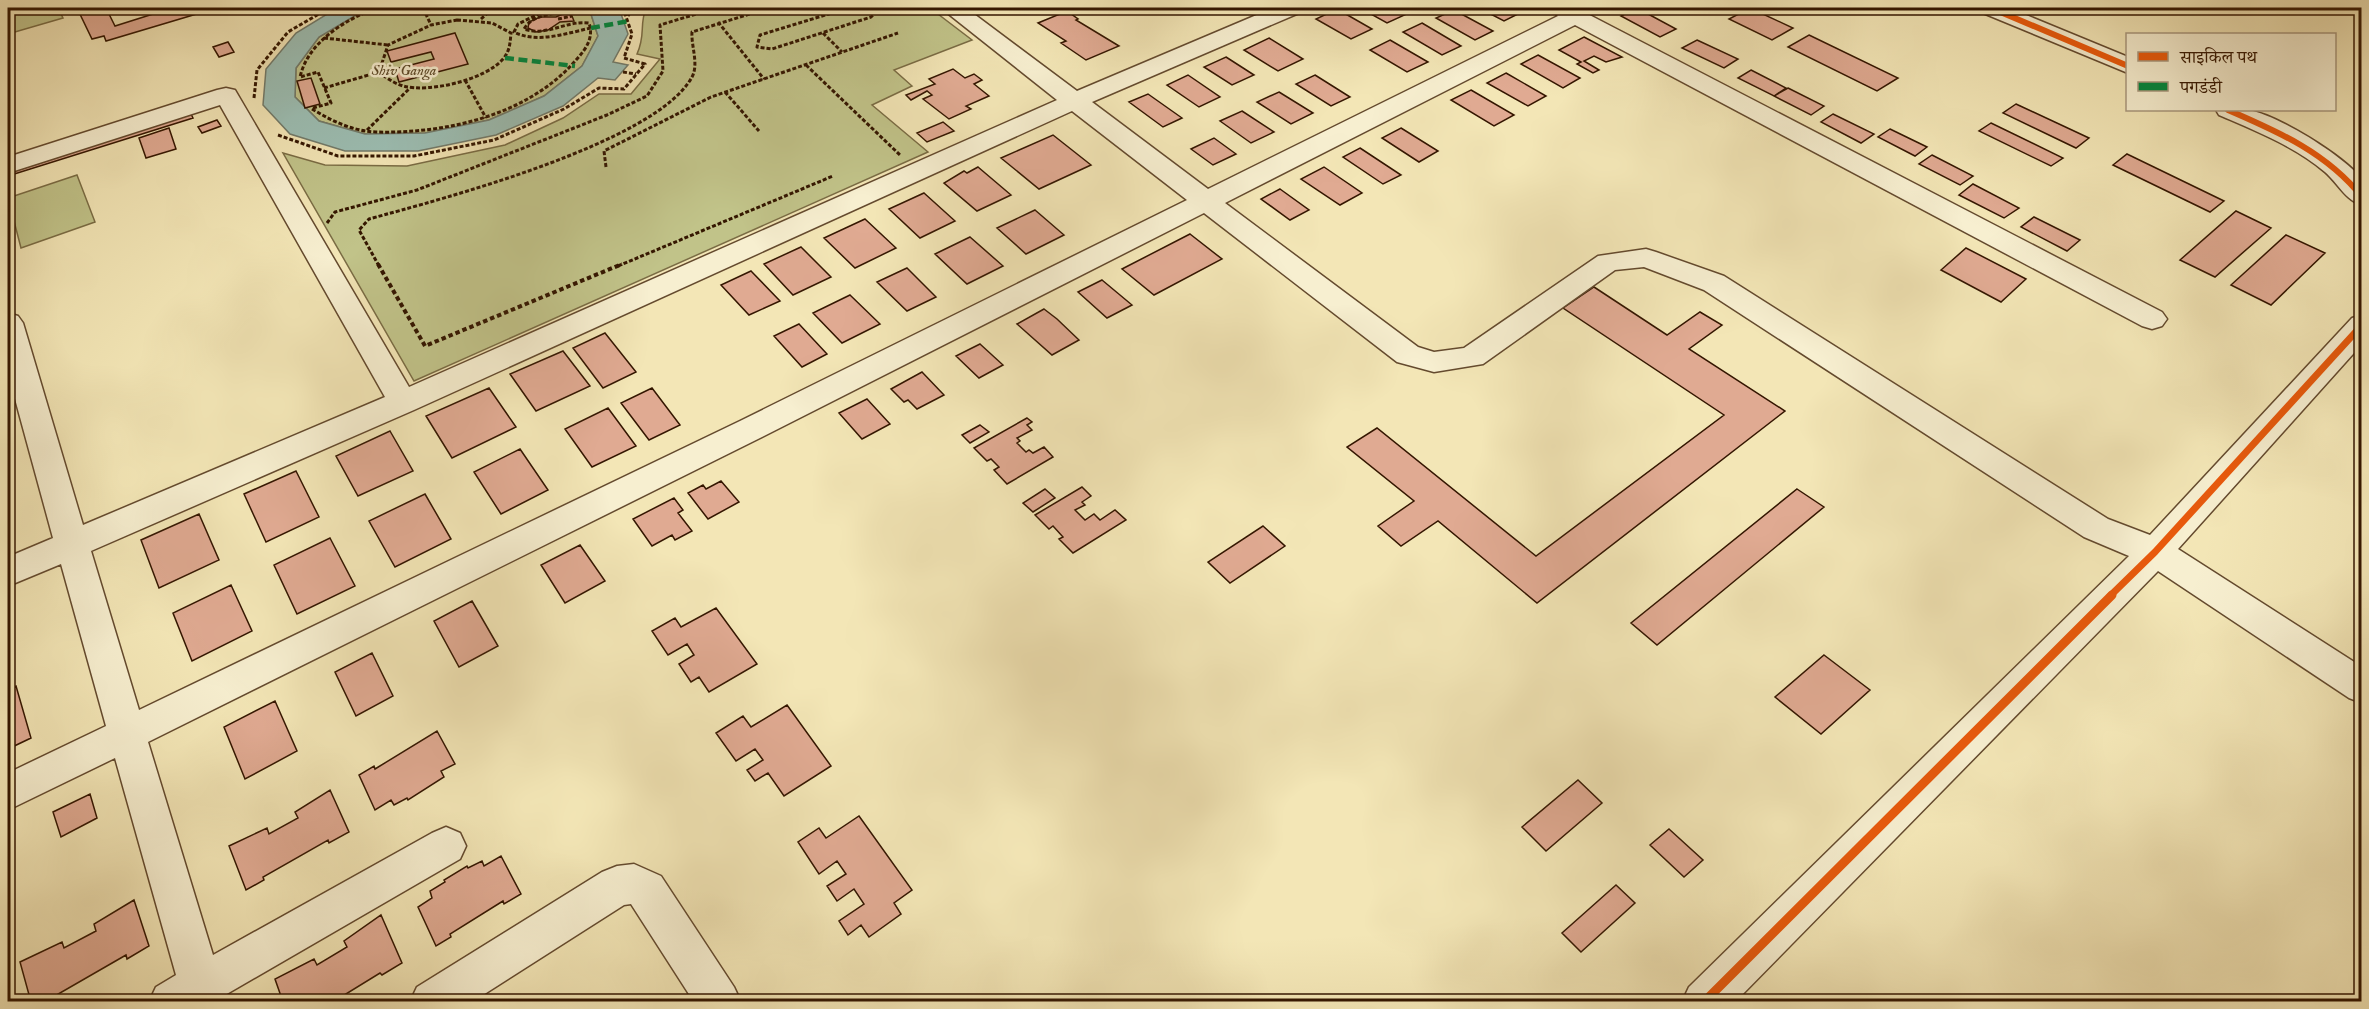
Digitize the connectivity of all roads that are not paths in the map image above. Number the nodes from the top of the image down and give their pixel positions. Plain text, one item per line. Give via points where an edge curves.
1 (952, 8) edge
2 (1291, 8) edge
3 (1991, 8) edge
4 (1568, 12) edge
5 (2126, 66) edge
6 (1074, 101) junction
7 (2230, 111) edge
8 (8, 165) edge
9 (2361, 197) edge
10 (1206, 201) junction
11 (2152, 320) dead end
12 (8, 323) edge
13 (2361, 325) edge
14 (404, 402) junction
15 (73, 544) junction
16 (2156, 552) junction
17 (8, 572) edge
18 (2361, 687) edge
19 (128, 733) junction
20 (8, 792) edge
21 (446, 846) dead end
22 (192, 996) edge
23 (432, 1002) edge
24 (719, 1002) edge
25 (1704, 1002) edge

1 - 6 street
2 - 6 street
3 - 5 street
4 - 10 street
4 - 11 street
6 - 10 street
6 - 14 street
7 - 9 street via 2310,147
8 - 14 street via 226,95
10 - 16 street via 1408,355 1434,362 1472,357 1608,262 1647,258 1714,283 2096,528
10 - 19 street via 761,424
12 - 15 street
13 - 16 street
14 - 15 street
15 - 17 street
15 - 19 street
16 - 18 street
16 - 25 street
19 - 20 street
19 - 22 street
21 - 22 street
23 - 24 street via 617,886 634,884 646,890

